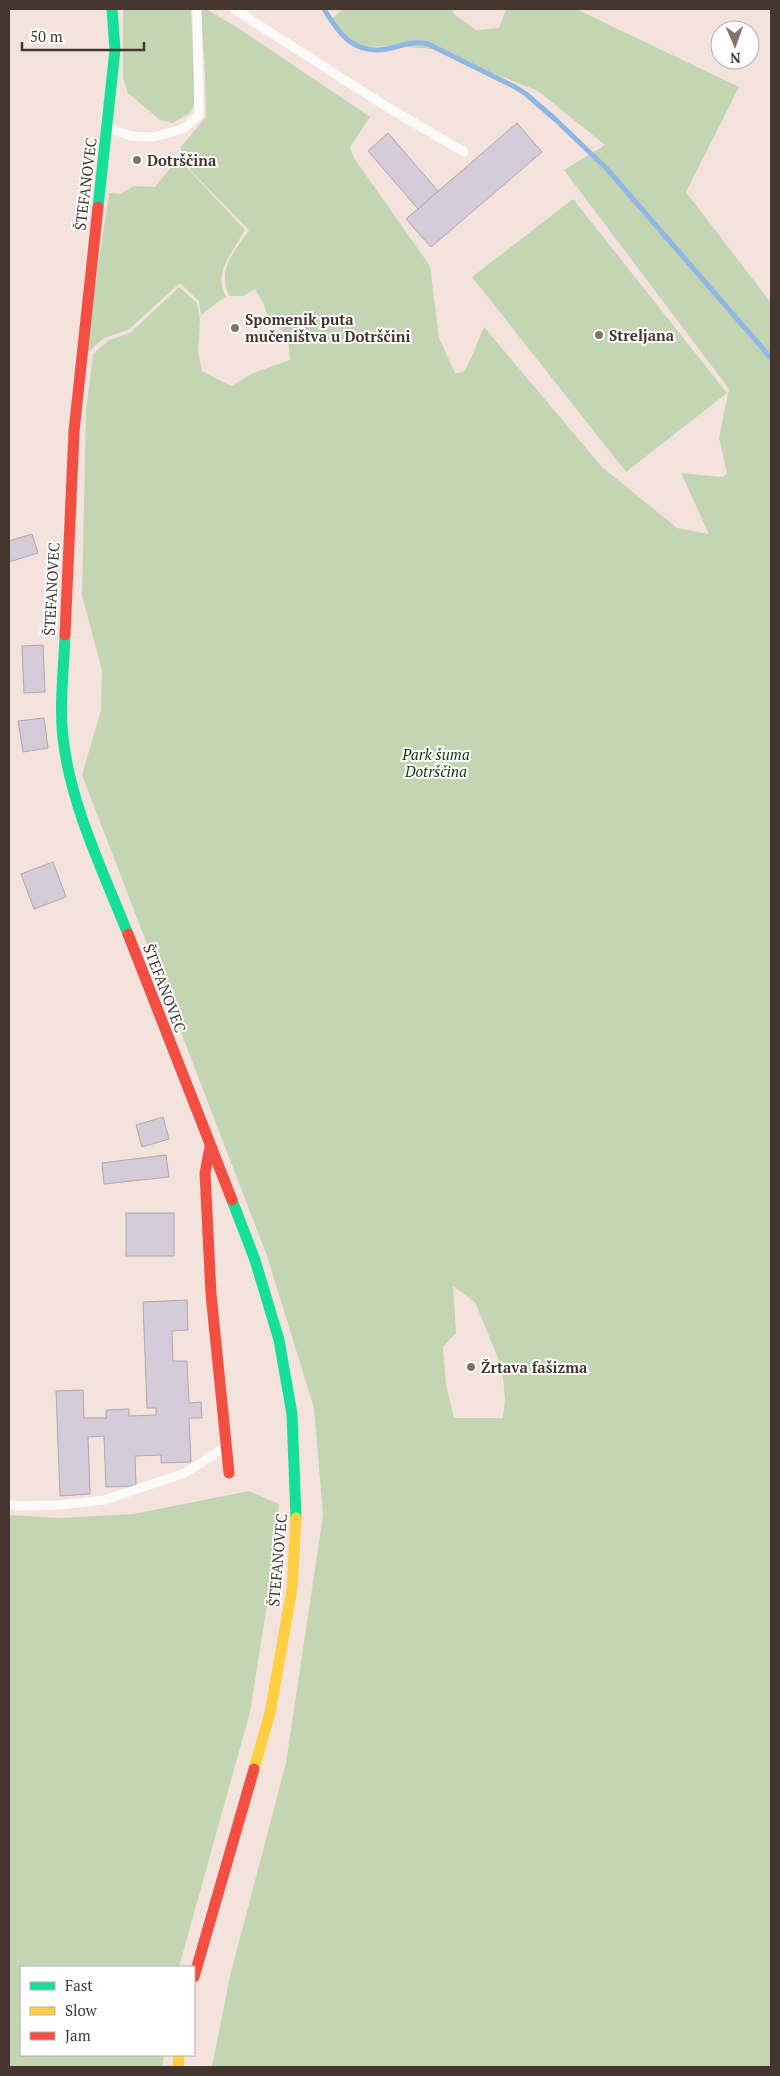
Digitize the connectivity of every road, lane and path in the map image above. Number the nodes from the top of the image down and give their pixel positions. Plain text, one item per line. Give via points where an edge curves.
1 (112, 9) edge
2 (197, 9) edge
3 (234, 9) edge
4 (107, 127) junction
5 (464, 152) dead end
6 (211, 1146) junction
7 (226, 1446) junction
8 (229, 1472) dead end
9 (9, 1505) edge
10 (195, 1974) edge

1 - 4 street, ŠTEFANOVEC via 115,50
2 - 4 lane via 199,115 184,129 153,137 131,136
3 - 5 lane via 387,108
4 - 6 street, ŠTEFANOVEC via 74,431 63,658 63,738 74,796
6 - 7 street via 206,1173 210,1285
6 - 10 street, ŠTEFANOVEC via 255,1260 279,1340 292,1414 298,1506 292,1589 270,1713
7 - 8 street
7 - 9 lane via 185,1473 105,1500 58,1505

